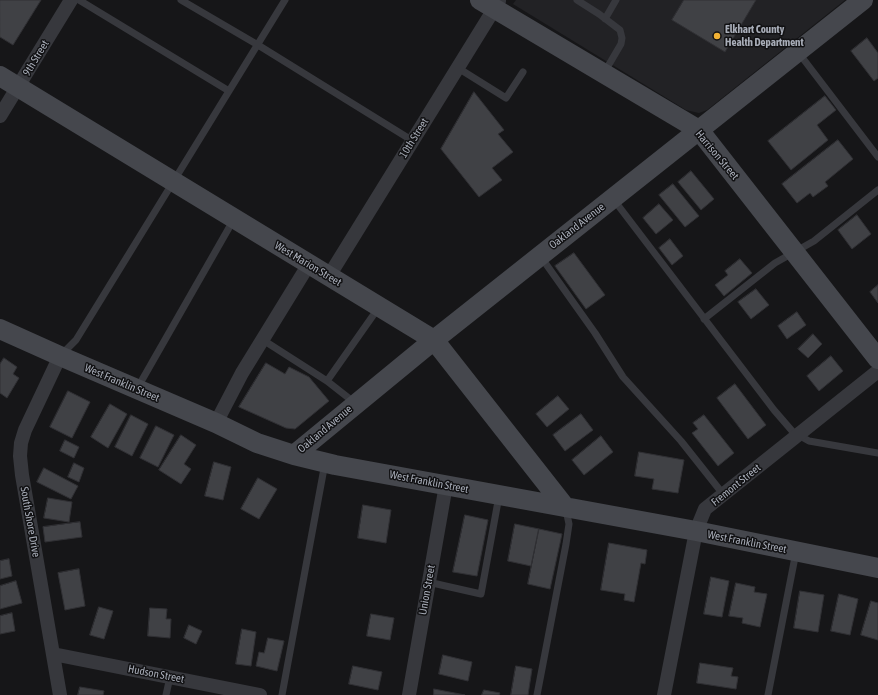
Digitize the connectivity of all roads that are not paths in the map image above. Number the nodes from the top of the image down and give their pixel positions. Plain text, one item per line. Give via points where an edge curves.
1 (71, 0) edge
2 (79, 0) edge
3 (181, 0) edge
4 (285, 0) edge
5 (577, 0) edge
6 (616, 0) edge
7 (863, 0) edge
8 (492, 3) edge
9 (605, 19) junction
10 (258, 45) junction
11 (797, 52) junction
12 (458, 68) junction
13 (523, 72) dead end
14 (604, 74) junction
15 (0, 76) edge
16 (18, 87) junction
17 (230, 91) junction
18 (0, 116) edge
19 (699, 130) junction
20 (413, 141) junction
21 (878, 157) edge
22 (173, 182) junction
23 (878, 190) edge
24 (613, 198) junction
25 (234, 219) junction
26 (794, 252) junction
27 (540, 256) junction
28 (309, 264) junction
29 (329, 276) junction
30 (379, 307) junction
31 (704, 318) junction
32 (0, 329) edge
33 (263, 340) junction
34 (434, 340) junction
35 (60, 356) junction
36 (878, 359) edge
37 (878, 371) edge
38 (327, 381) junction
39 (137, 389) junction
40 (356, 404) junction
41 (216, 423) junction
42 (798, 435) junction
43 (878, 453) edge
44 (294, 455) junction
45 (325, 462) junction
46 (446, 485) junction
47 (723, 494) junction
48 (499, 496) junction
49 (565, 507) junction
50 (696, 531) junction
51 (796, 552) junction
52 (878, 568) edge
53 (428, 582) junction
54 (53, 654) junction
55 (170, 677) junction
56 (60, 695) edge
57 (166, 695) edge
58 (260, 695) edge
59 (282, 695) edge
60 (409, 695) edge
61 (537, 695) edge
62 (664, 695) edge
63 (768, 695) edge

1 - 16 street, 9th Street
2 - 17 lane
3 - 10 lane
4 - 10 lane
5 - 9 lane
6 - 9 lane
7 - 11 street, Oakland Avenue
8 - 12 street, 10th Street
8 - 14 street, Harrison Street
9 - 14 lane via 620,30 622,38
10 - 17 lane
10 - 20 lane
11 - 19 street, Oakland Avenue
11 - 21 lane
12 - 13 lane via 506,98
12 - 20 street, 10th Street
14 - 19 street, Harrison Street
15 - 16 street, West Marion Street
16 - 18 street, 9th Street
16 - 22 street, West Marion Street
17 - 22 lane
19 - 24 street, Oakland Avenue
19 - 26 street, Harrison Street
20 - 29 street, 10th Street
22 - 25 street, West Marion Street
22 - 35 lane via 76,340
23 - 26 lane via 814,241
24 - 27 street, Oakland Avenue
24 - 31 lane
25 - 28 street, West Marion Street
25 - 39 lane
26 - 31 lane via 775,263
26 - 36 street, Harrison Street
27 - 34 street, Oakland Avenue
27 - 47 lane via 595,333 622,377 681,441
28 - 29 street, West Marion Street
28 - 33 street
29 - 30 street, West Marion Street
30 - 34 street, West Marion Street
30 - 38 lane
31 - 42 lane via 774,410
32 - 35 street, West Franklin Street
33 - 38 lane
33 - 41 street via 242,373
34 - 40 street, Oakland Avenue
34 - 49 street, West Marion Street
35 - 39 street, West Franklin Street
35 - 54 street, South Shore Drive via 25,430 20,456
37 - 42 street, Fremont Street
38 - 40 lane
39 - 41 street, West Franklin Street
40 - 44 street, Oakland Avenue
41 - 44 street, West Franklin Street via 257,442
42 - 43 lane via 810,441
42 - 47 street, Fremont Street
44 - 45 street, West Franklin Street
45 - 46 street, West Franklin Street
45 - 59 lane
46 - 48 street, West Franklin Street
46 - 53 street, Union Street
47 - 50 street, Fremont Street via 705,509
48 - 49 street, West Franklin Street
48 - 53 lane via 481,594
49 - 50 street, West Franklin Street
49 - 61 lane via 568,532
50 - 51 street, West Franklin Street
50 - 62 street, Fremont Street
51 - 52 street, West Franklin Street
51 - 63 lane
53 - 60 street, Union Street
54 - 55 street, Hudson Street
54 - 56 street, South Shore Drive
55 - 57 lane
55 - 58 street, Hudson Street

